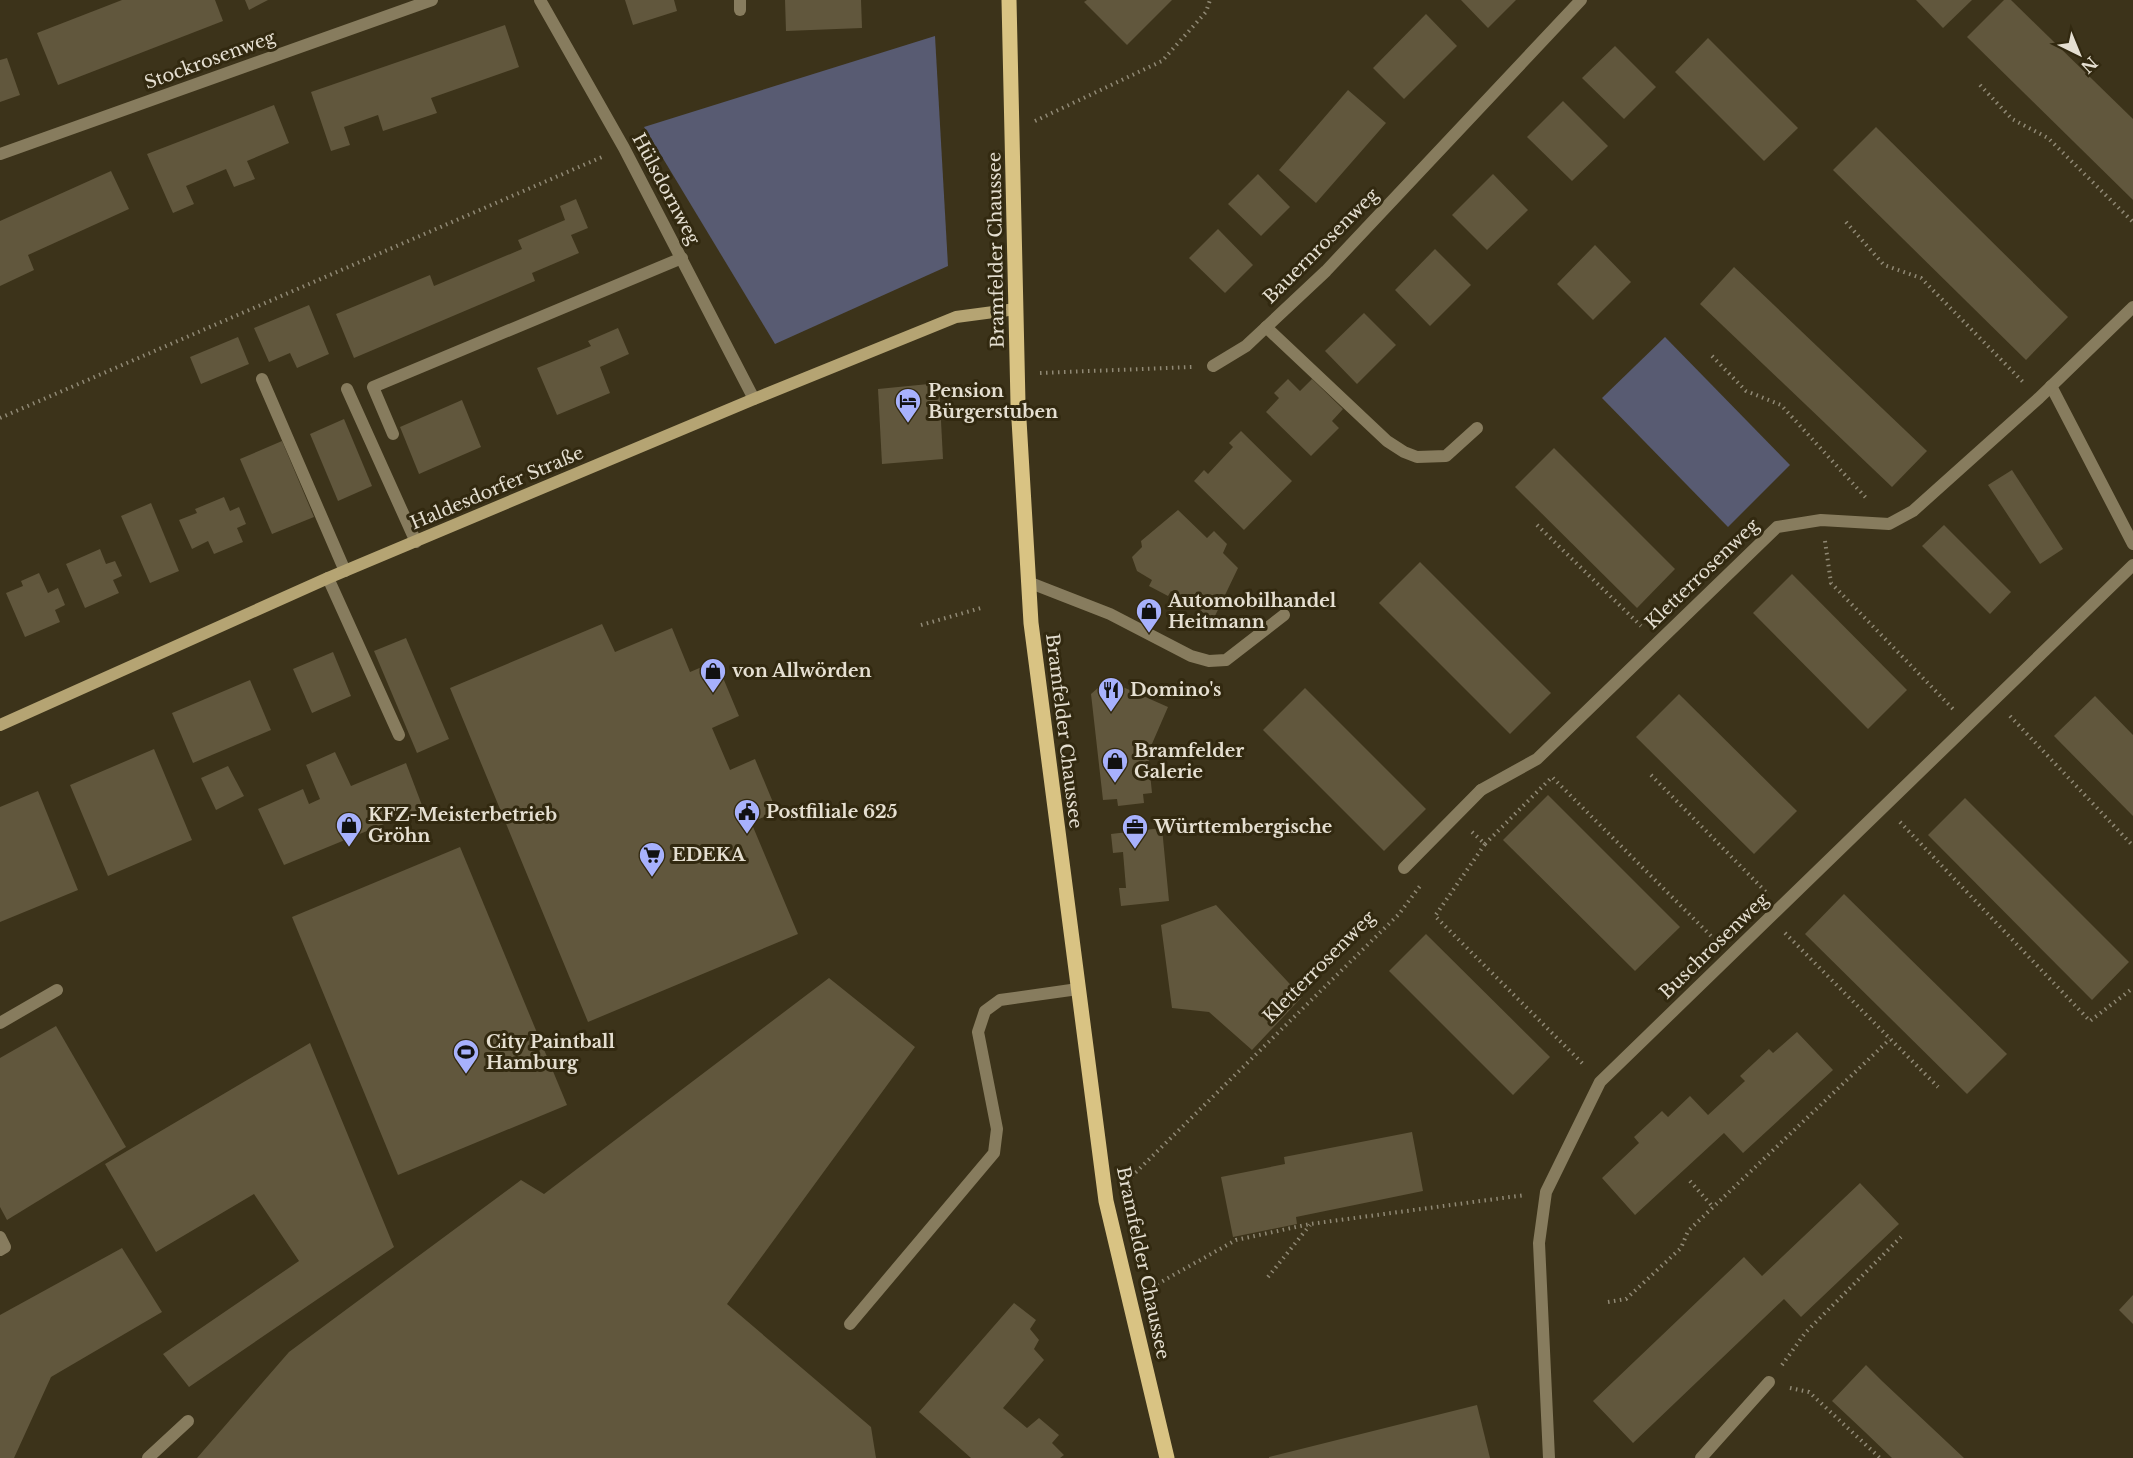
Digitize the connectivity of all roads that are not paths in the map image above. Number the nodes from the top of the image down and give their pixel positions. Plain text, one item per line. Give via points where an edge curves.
1 (432, 0) edge
2 (540, 0) edge
3 (1009, 0) edge
4 (1581, 0) edge
5 (0, 154) edge
6 (682, 258) junction
7 (2133, 307) edge
8 (1016, 309) junction
9 (1266, 327) junction
10 (1214, 366) road end
11 (262, 379) dead end
12 (2051, 386) junction
13 (347, 389) dead end
14 (754, 399) junction
15 (1478, 428) dead end
16 (393, 434) dead end
17 (416, 542) junction
18 (2133, 544) edge
19 (2133, 565) edge
20 (345, 571) junction
21 (328, 578) junction
22 (1029, 582) junction
23 (1284, 615) dead end
24 (0, 725) edge
25 (399, 735) dead end
26 (1404, 868) dead end
27 (1078, 989) junction
28 (57, 990) dead end
29 (0, 1023) edge
30 (0, 1237) edge
31 (0, 1250) edge
32 (850, 1324) dead end
33 (1769, 1382) road end
34 (188, 1421) dead end
35 (148, 1458) edge
36 (1167, 1458) edge
37 (1549, 1458) edge
38 (1701, 1458) edge

1 - 5 street, Stockrosenweg
2 - 6 street, Hülsdornweg
3 - 8 main road, Bramfelder Chaussee
4 - 9 street, Bauernrosenweg via 1326,271
6 - 14 street, Hülsdornweg
6 - 16 street via 373,387
7 - 12 street
8 - 14 street, Haldesdorfer Straße via 956,317
8 - 22 main road, Bramfelder Chaussee
9 - 10 street, Bauernrosenweg via 1246,346
9 - 15 street via 1387,441 1404,452 1417,458 1446,456
11 - 20 street
12 - 18 street
12 - 26 street, Kletterrosenweg via 1913,511 1890,524 1821,520 1777,527 1537,759 1480,790
13 - 17 street
14 - 17 street, Haldesdorfer Straße
17 - 20 street, Haldesdorfer Straße
19 - 37 street, Buschrosenweg via 1600,1082 1546,1192 1539,1243
20 - 21 street, Haldesdorfer Straße
21 - 24 street, Haldesdorfer Straße
21 - 25 street
22 - 23 street via 1110,614 1191,656 1209,661 1226,660
22 - 27 main road, Bramfelder Chaussee
27 - 32 street via 1000,1000 985,1011 978,1032 997,1129 994,1153
27 - 36 main road, Bramfelder Chaussee via 1106,1202
28 - 29 street
30 - 31 street via 5,1247
33 - 38 street
34 - 35 street

